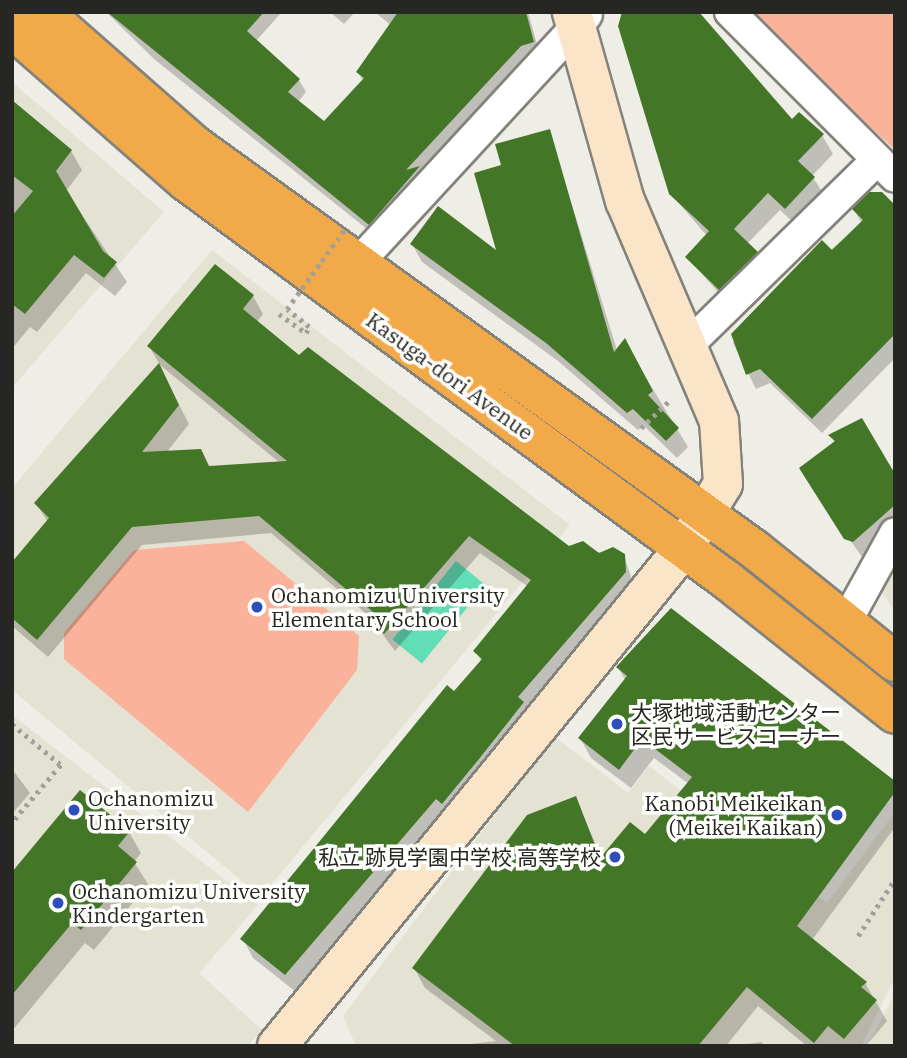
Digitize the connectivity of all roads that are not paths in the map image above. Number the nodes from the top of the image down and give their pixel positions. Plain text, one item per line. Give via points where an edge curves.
1 (43, 12) edge
2 (730, 12) edge
3 (579, 17) edge
4 (12, 29) edge
5 (886, 168) edge
6 (357, 264) junction
7 (685, 348) junction
8 (707, 518) junction
9 (895, 533) edge
10 (683, 549) junction
11 (847, 620) junction
12 (895, 662) edge
13 (895, 714) edge
14 (291, 1041) edge

1 - 6 highway, Kasuga-dori Avenue via 193,144
2 - 5 street
3 - 6 street
3 - 7 street via 625,201
4 - 10 highway, Kasuga-dori Avenue via 187,182
5 - 7 street
6 - 8 highway, Kasuga-dori Avenue
7 - 8 street via 724,440 726,472
8 - 10 street
8 - 11 highway, Kasuga-dori Avenue
9 - 11 street
10 - 13 highway, Kasuga-dori Avenue
10 - 14 street
11 - 12 highway, Kasuga-dori Avenue

